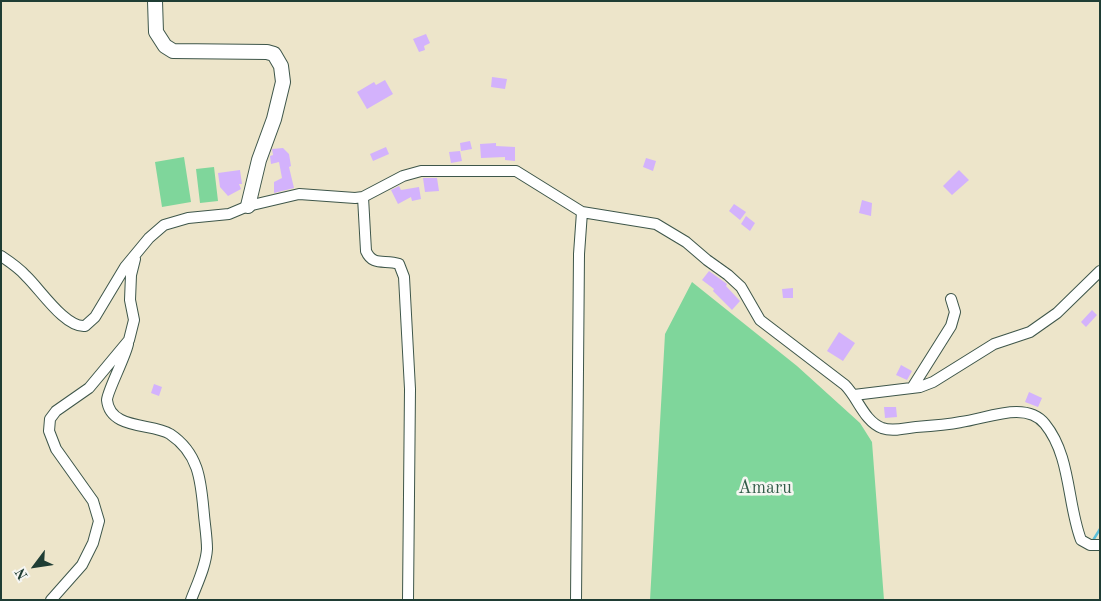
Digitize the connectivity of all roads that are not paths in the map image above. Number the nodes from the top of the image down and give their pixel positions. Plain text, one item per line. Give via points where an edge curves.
1 (155, 1) edge
2 (363, 197) junction
3 (248, 206) junction
4 (582, 212) junction
5 (136, 255) junction
6 (1, 256) edge
7 (1100, 271) edge
8 (952, 299) dead end
9 (129, 340) junction
10 (912, 388) junction
11 (854, 395) junction
12 (1100, 545) edge
13 (51, 600) edge
14 (191, 600) edge
15 (408, 600) edge
16 (576, 600) edge

1 - 3 street via 156,32 165,46 187,52 267,52 274,54 281,66 284,75 278,103 255,172
2 - 3 street via 299,194
2 - 4 street via 403,176 421,171 516,171
2 - 15 street via 368,257 374,261 399,264 404,277 410,389
3 - 5 street via 229,214 188,218 164,225
4 - 11 street via 656,224 686,242 741,287 760,320
4 - 16 street
5 - 6 street via 91,323 82,327 66,319 26,275
5 - 9 street via 131,275 130,300 134,320
7 - 10 street via 1057,313 1030,332 994,344 946,376
8 - 10 street via 955,312 951,326
9 - 13 street via 89,388 56,411 50,419 49,431 56,449 93,501 99,521 82,565
9 - 14 street via 120,371 108,391 110,409 116,417 130,423 169,434 190,454 201,476 207,550
10 - 11 street
11 - 12 street via 874,423 892,430 1018,412 1035,415 1045,424 1061,458 1081,540 1090,546

